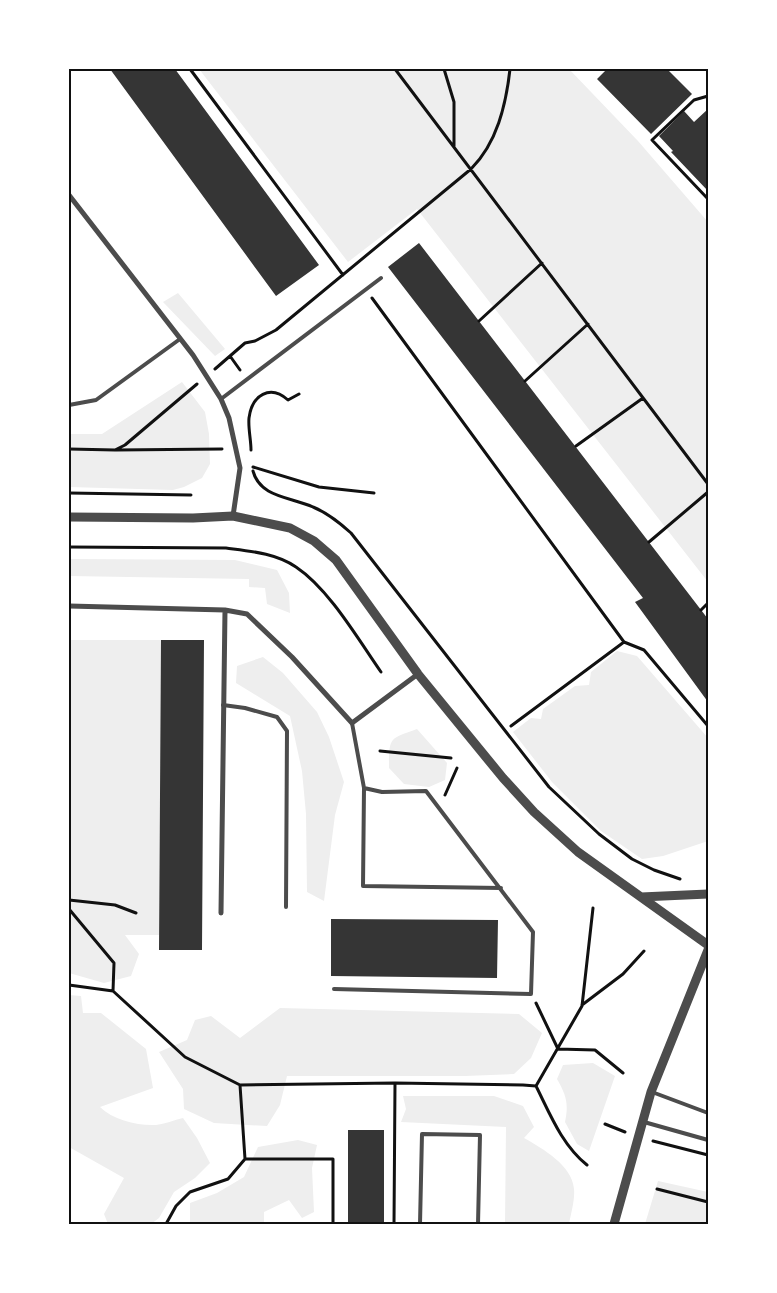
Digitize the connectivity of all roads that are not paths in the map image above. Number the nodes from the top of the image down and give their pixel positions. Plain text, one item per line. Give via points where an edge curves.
1 (69, 195) edge
2 (381, 278) dead end
3 (180, 339) junction
4 (221, 399) junction
5 (69, 405) edge
6 (233, 516) junction
7 (69, 517) edge
8 (69, 606) edge
9 (225, 610) junction
10 (418, 674) junction
11 (223, 704) junction
12 (352, 723) junction
13 (364, 788) junction
14 (501, 888) junction
15 (708, 894) edge
16 (641, 897) junction
17 (286, 907) dead end
18 (221, 913) dead end
19 (708, 944) edge
20 (708, 950) edge
21 (334, 989) dead end
22 (651, 1092) junction
23 (708, 1113) edge
24 (642, 1121) junction
25 (708, 1140) edge
26 (420, 1224) edge
27 (478, 1224) edge
28 (614, 1224) edge

1 - 3 street
2 - 4 lane
3 - 4 street
3 - 5 lane via 96,400
4 - 6 street via 229,418 240,468
6 - 7 street
6 - 10 street via 290,528 314,541 336,560
8 - 9 street
9 - 11 street
9 - 12 street via 247,614 292,657
10 - 12 street
10 - 16 street via 534,812 578,852
11 - 17 lane via 277,717 287,731
11 - 18 street
12 - 13 lane
13 - 14 lane via 382,792 426,791
13 - 14 lane via 363,886
14 - 21 lane via 533,932 531,994
15 - 16 street
16 - 19 street
20 - 22 street
22 - 23 lane
22 - 24 street
24 - 25 lane
24 - 28 street
26 - 27 lane via 422,1134 480,1135

